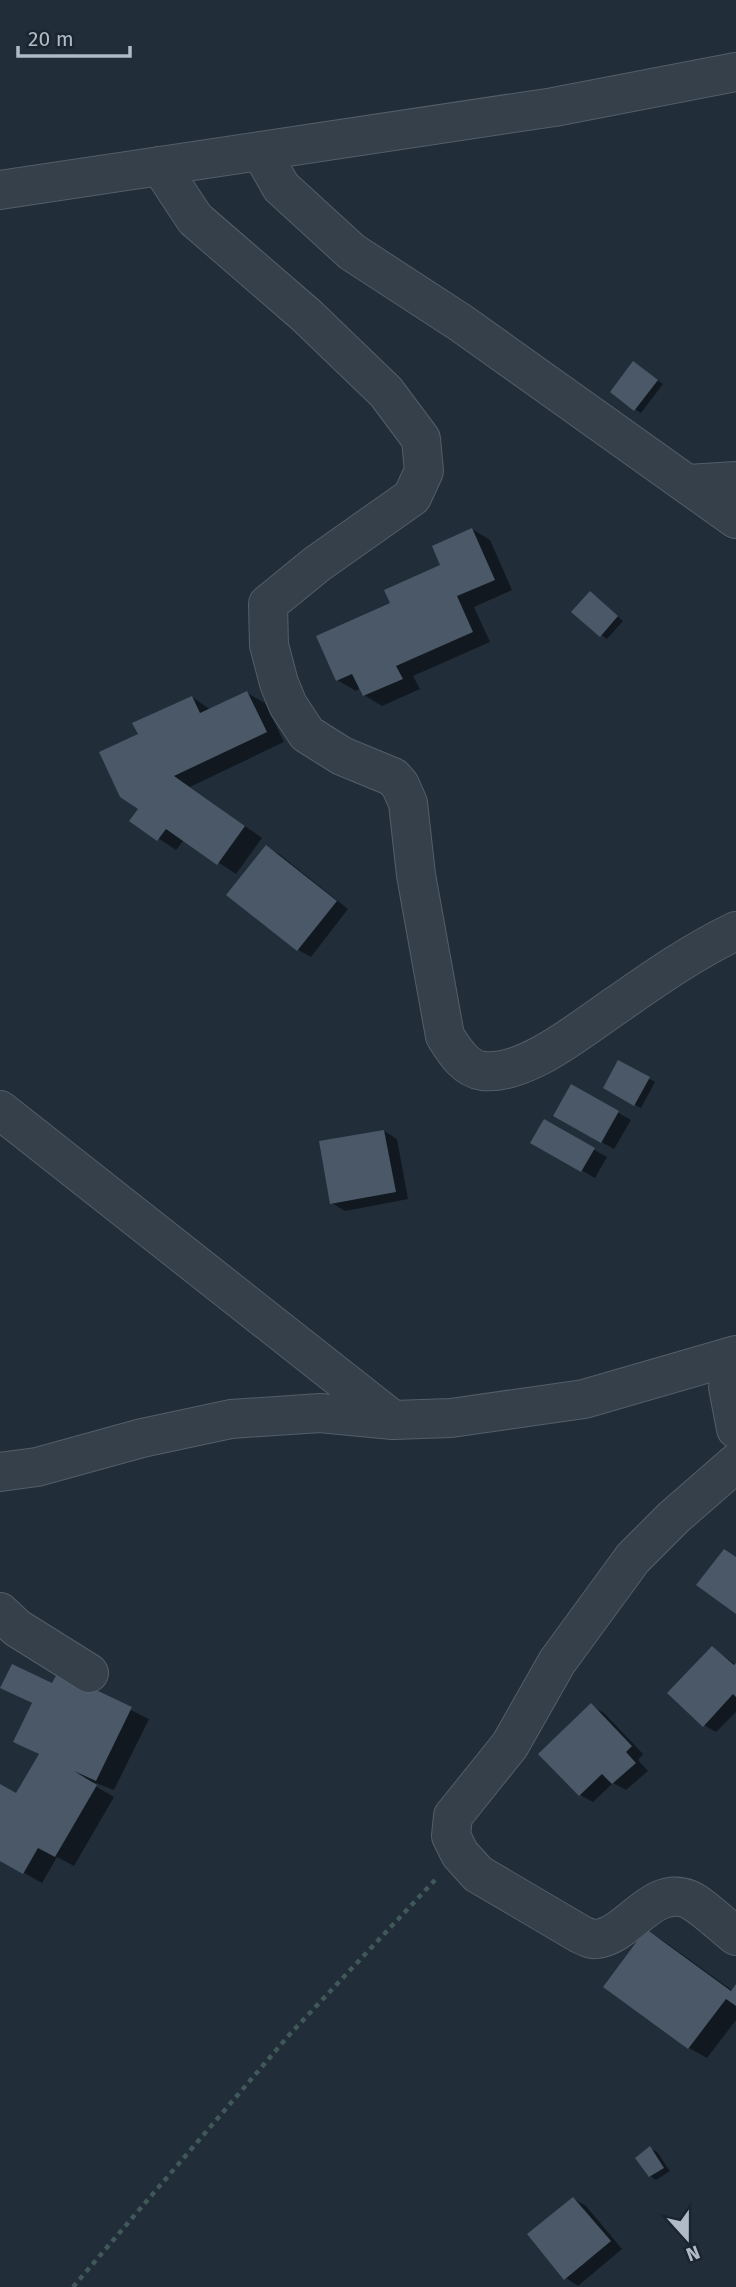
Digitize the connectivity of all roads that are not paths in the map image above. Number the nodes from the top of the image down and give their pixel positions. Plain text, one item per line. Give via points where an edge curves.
1 (736, 72) edge
2 (261, 152) junction
3 (160, 166) junction
4 (0, 190) edge
5 (736, 481) edge
6 (688, 484) junction
7 (736, 519) edge
8 (736, 931) edge
9 (0, 1110) edge
10 (736, 1355) edge
11 (736, 1371) edge
12 (393, 1420) junction
13 (736, 1429) edge
14 (736, 1463) edge
15 (0, 1472) edge
16 (0, 1612) edge
17 (89, 1673) dead end
18 (736, 1936) edge

1 - 2 street via 554,107
2 - 3 street
2 - 6 street via 281,187 352,252 461,323
3 - 4 street
3 - 8 street via 195,219 386,392 421,439 424,471 412,497 268,604 269,645 288,705 307,734 342,756 393,777 400,785 408,803 416,876 445,1036 458,1057 482,1071 513,1068 555,1048
5 - 6 street
6 - 7 street
9 - 12 street
10 - 12 street via 584,1399 451,1418
11 - 13 street via 728,1388
12 - 15 street via 320,1413 231,1419
14 - 18 street via 633,1558 556,1662 510,1745 453,1816 451,1836 478,1874 594,1940 617,1932 657,1902 676,1897 689,1899
16 - 17 street via 17,1628

